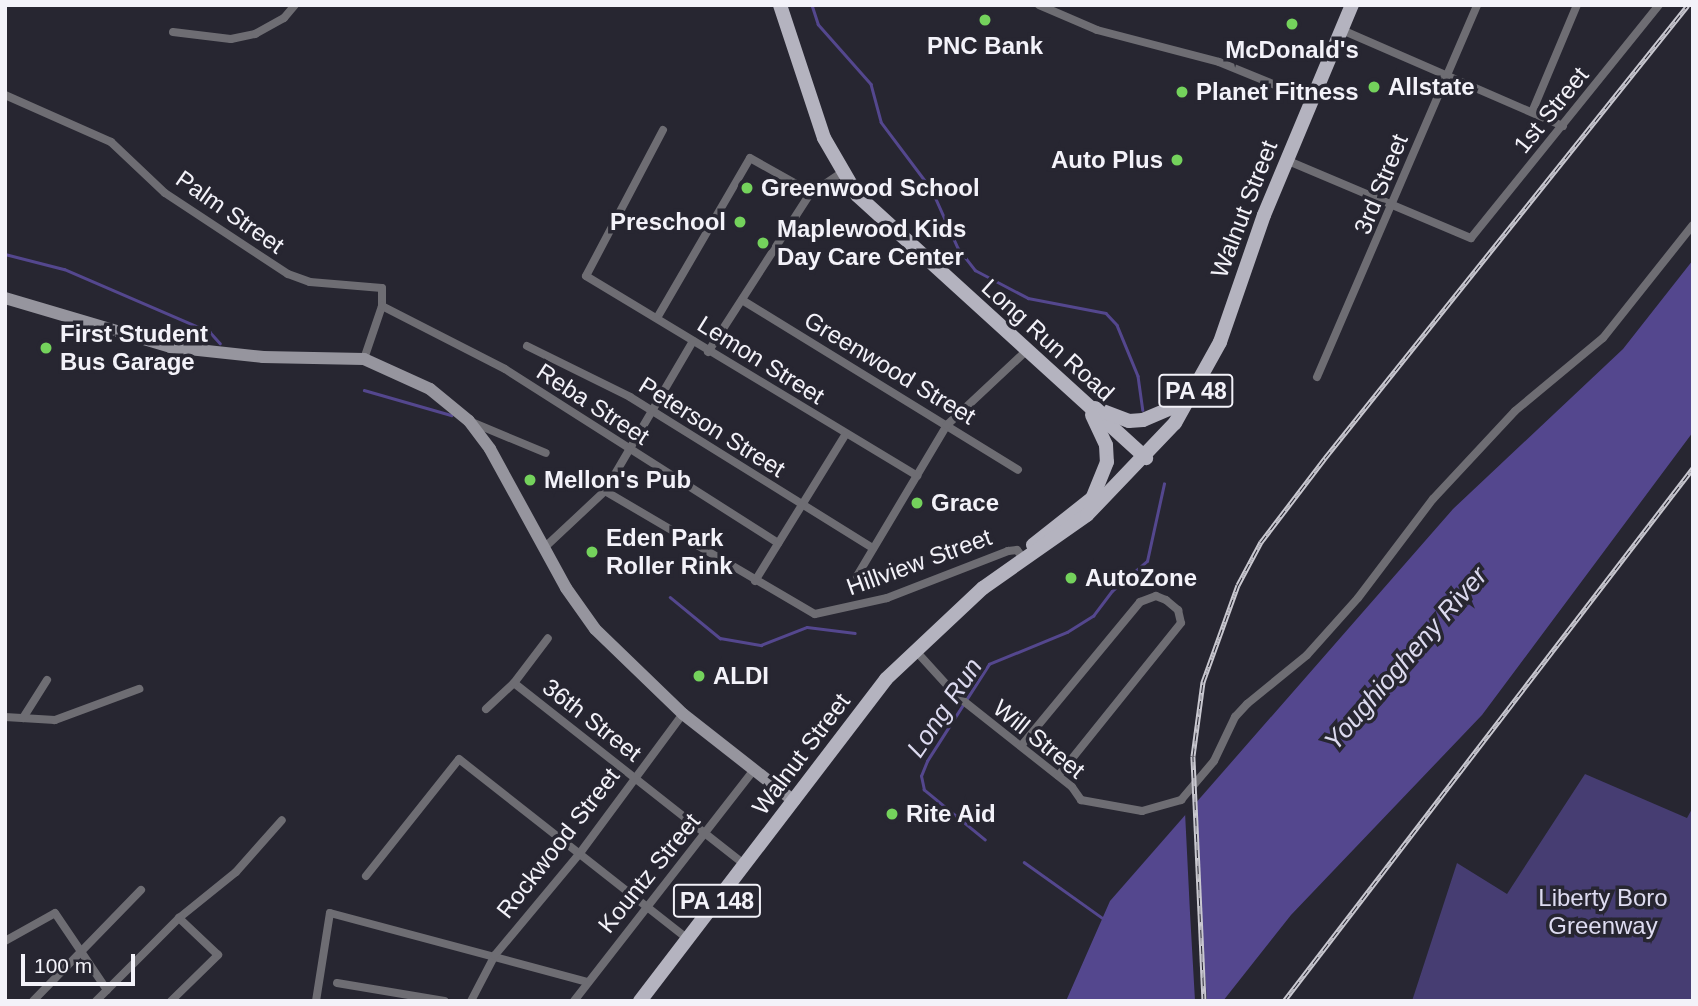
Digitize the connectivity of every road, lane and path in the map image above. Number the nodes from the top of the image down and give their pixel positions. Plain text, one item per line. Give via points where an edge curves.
1 (295, 5) edge
2 (780, 5) edge
3 (1039, 5) edge
4 (1352, 5) edge
5 (1477, 5) edge
6 (1577, 5) edge
7 (1659, 5) edge
8 (1342, 30) junction
9 (173, 32) dead end
10 (1446, 75) junction
11 (5, 96) edge
12 (1312, 100) junction
13 (1532, 112) junction
14 (1563, 126) junction
15 (663, 130) dead end
16 (1286, 160) junction
17 (841, 173) junction
18 (811, 193) junction
19 (1394, 206) junction
20 (1693, 225) edge
21 (5, 299) edge
22 (742, 300) junction
23 (382, 306) junction
24 (1228, 313) junction
25 (657, 317) junction
26 (693, 341) junction
27 (527, 346) dead end
28 (1026, 351) junction
29 (708, 352) junction
30 (364, 359) junction
31 (1317, 377) dead end
32 (1086, 404) junction
33 (1178, 405) junction
34 (652, 412) junction
35 (469, 421) junction
36 (947, 425) junction
37 (845, 435) junction
38 (628, 450) junction
39 (546, 453) dead end
40 (1143, 455) junction
41 (1018, 470) dead end
42 (917, 476) junction
43 (606, 491) junction
44 (1093, 497) junction
45 (802, 505) junction
46 (778, 543) junction
47 (544, 548) junction
48 (873, 548) junction
49 (1023, 558) junction
50 (857, 576) dead end
51 (755, 581) junction
52 (548, 638) dead end
53 (914, 649) junction
54 (47, 680) dead end
55 (514, 683) junction
56 (139, 689) dead end
57 (486, 709) dead end
58 (683, 713) junction
59 (5, 717) edge
60 (23, 718) junction
61 (1021, 746) junction
62 (754, 769) junction
63 (1058, 776) junction
64 (635, 777) junction
65 (794, 800) junction
66 (282, 820) dead end
67 (706, 834) junction
68 (580, 853) junction
69 (745, 865) junction
70 (366, 876) dead end
71 (141, 890) dead end
72 (647, 908) junction
73 (178, 918) junction
74 (5, 940) edge
75 (688, 940) junction
76 (80, 952) junction
77 (495, 955) junction
78 (588, 982) junction
79 (337, 983) dead end
80 (107, 990) junction
81 (99, 1000) edge
82 (33, 1001) edge
83 (171, 1001) edge
84 (316, 1001) edge
85 (444, 1001) edge
86 (471, 1001) edge
87 (573, 1001) edge
88 (640, 1001) edge

1 - 9 street via 271,27 243,37
2 - 17 main road, Long Run Road / PA 48 via 813,108
3 - 12 street via 1097,30 1219,62
4 - 8 main road, Walnut Street / PA 48
5 - 10 street, 3rd Street
6 - 13 street
7 - 14 street, 1st Street
8 - 10 street
8 - 12 main road, Walnut Street / PA 48
10 - 13 street
10 - 19 street, 3rd Street
11 - 23 street, Palm Street via 111,142 165,193 273,267 310,282 379,286 385,293
12 - 16 main road, Walnut Street / PA 48
13 - 14 street
14 - 19 street, 1st Street via 1471,238
15 - 25 street, Lemon Street via 586,276
16 - 19 street
16 - 24 main road, Walnut Street / PA 48
17 - 18 street
17 - 28 main road, Long Run Road / PA 48 via 874,215
18 - 22 street
18 - 25 street via 750,158
19 - 31 street, 3rd Street
20 - 63 street, Will Street via 1603,338 1515,411 1433,499 1358,598 1307,655 1241,710 1198,785 1181,800 1142,811 1081,800
21 - 30 main road via 170,347 263,357
22 - 29 street
22 - 36 street, Greenwood Street
23 - 30 street
23 - 38 street, Reba Street via 505,369
24 - 33 main road, Walnut Street / PA 48
24 - 40 main road, Walnut Street / PA 48 via 1208,370 1175,423
25 - 26 street, Lemon Street
26 - 29 street, Lemon Street
26 - 34 street
27 - 34 street, Peterson Street
28 - 32 main road, Long Run Road / PA 48
28 - 36 street
29 - 37 street, Lemon Street
30 - 35 main road via 430,388
32 - 33 main road, PA 48 via 1129,421 1158,417
32 - 40 main road, Long Run Road / PA 48
32 - 44 main road via 1106,445 1102,481
33 - 40 main road, Walnut Street / PA 148
34 - 38 street
34 - 45 street, Peterson Street
35 - 39 street
35 - 47 main road via 490,449
36 - 41 street, Greenwood Street
36 - 42 street
37 - 42 street, Lemon Street
37 - 45 street
38 - 43 street
38 - 46 street, Reba Street
40 - 44 main road, Walnut Street / PA 148
40 - 49 main road, Walnut Street / PA 148 via 1087,515
42 - 48 street
43 - 47 street
43 - 51 street, Hillview Street
44 - 49 main road, Walnut Street / PA 148
45 - 46 street
45 - 48 street, Peterson Street
46 - 51 street
47 - 58 main road via 595,629
48 - 50 street
49 - 51 street, Hillview Street via 1017,550 1009,551 887,598 828,613 807,612
49 - 53 main road, Walnut Street / PA 148
52 - 55 street
53 - 61 street, Will Street via 956,695
53 - 65 main road, Walnut Street / PA 148
54 - 60 street
55 - 57 street
55 - 64 street, 36th Street
56 - 60 street via 68,718
58 - 62 main road
58 - 64 street, Rockwood Street
59 - 60 street
61 - 63 street, Will Street
61 - 63 street via 1140,602 1156,596 1166,600 1178,610 1181,623
62 - 65 main road
62 - 67 street, Kountz Street
64 - 67 street, 36th Street
64 - 68 street, Rockwood Street
65 - 69 main road, Walnut Street / PA 148
66 - 73 street via 236,872
67 - 69 street, 36th Street
67 - 72 street, Kountz Street
68 - 70 street via 459,759
68 - 72 street
68 - 77 street, Rockwood Street
69 - 75 main road, Walnut Street / PA 148
71 - 76 street
72 - 75 street
72 - 78 street, Kountz Street
73 - 80 street
73 - 83 street via 218,955
74 - 76 street via 55,913
75 - 88 main road, Walnut Street / PA 148
76 - 80 street
76 - 82 street
77 - 78 street
77 - 84 street via 330,913
77 - 86 street, Rockwood Street
78 - 87 street, Kountz Street
79 - 85 street
80 - 81 street

